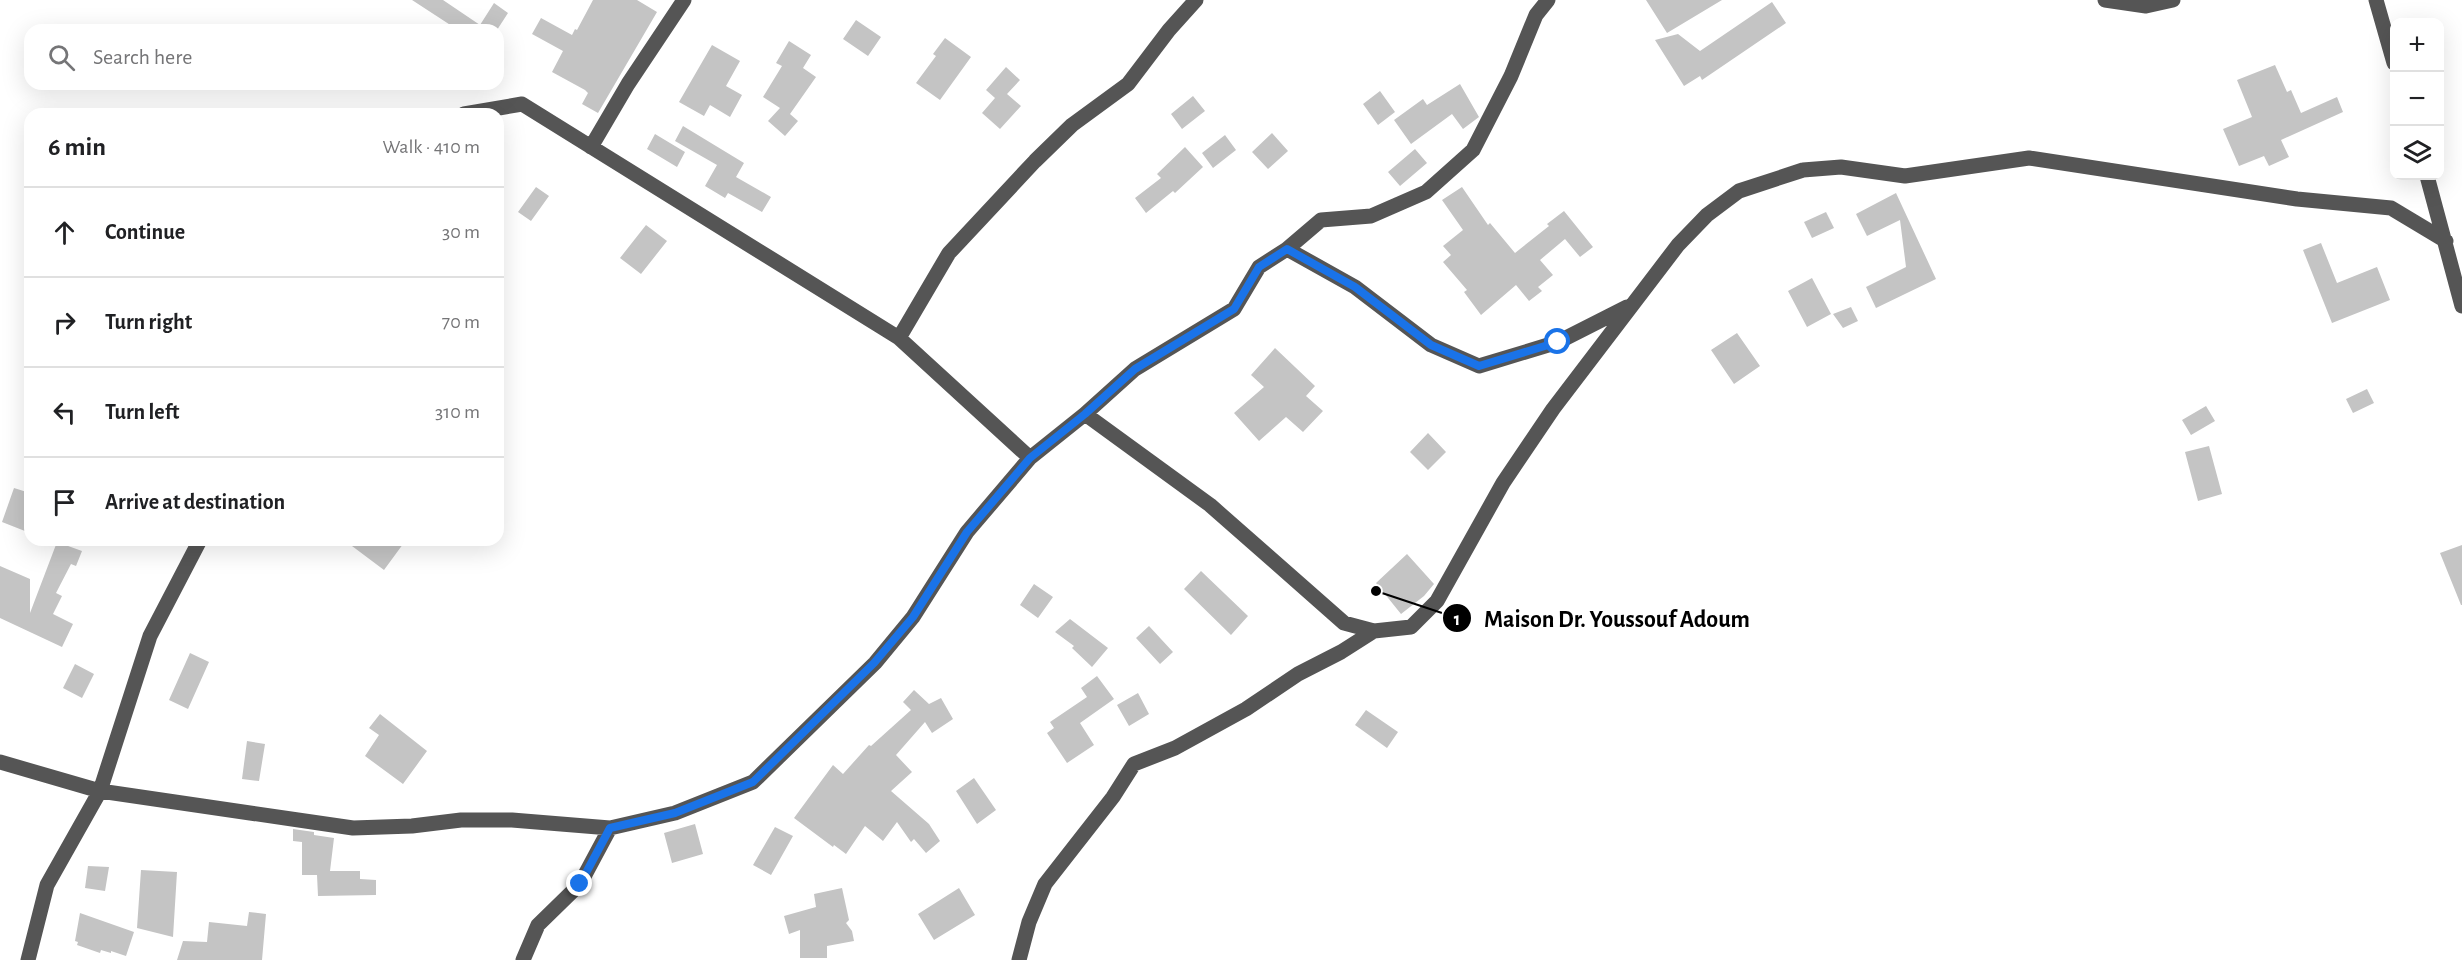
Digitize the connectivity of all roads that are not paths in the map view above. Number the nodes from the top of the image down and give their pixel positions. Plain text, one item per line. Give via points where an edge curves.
1 (684, 0) edge
2 (1196, 0) edge
3 (1548, 0) edge
4 (2105, 0) edge
5 (2173, 0) edge
6 (2376, 0) edge
7 (2390, 49) edge
8 (499, 108) edge
9 (591, 147) junction
10 (2428, 180) edge
11 (2446, 242) junction
12 (1287, 249) junction
13 (1630, 305) junction
14 (2462, 306) edge
15 (899, 338) junction
16 (1085, 414) junction
17 (1030, 458) junction
18 (197, 546) edge
19 (1374, 631) junction
20 (0, 762) edge
21 (99, 791) junction
22 (610, 828) junction
23 (28, 960) edge
24 (523, 960) edge
25 (1019, 960) edge

1 - 9 street
2 - 15 street via 1128,84 1072,125 949,253
3 - 12 street via 1536,15 1511,76 1473,150 1426,192 1371,216 1321,220
4 - 5 street via 2146,6
6 - 7 street
8 - 9 street via 522,104
9 - 15 street
10 - 11 street
11 - 13 street via 2391,208 2297,199 2029,158 1905,176 1841,167 1803,170 1739,191 1707,215 1678,245
11 - 14 street
12 - 13 street via 1355,287 1431,345 1479,366 1558,342
12 - 16 street via 1259,267 1234,309 1135,369
13 - 19 street via 1503,483 1437,601 1411,627
15 - 17 street
16 - 17 street
16 - 19 street via 1210,505 1344,623
17 - 22 street via 967,532 913,617 874,663 753,782 675,813
18 - 21 street via 150,636
19 - 25 street via 1175,748 1134,764 1045,884
20 - 21 street
21 - 22 street via 353,828 461,820
21 - 23 street via 47,885
22 - 24 street via 580,884 538,925

